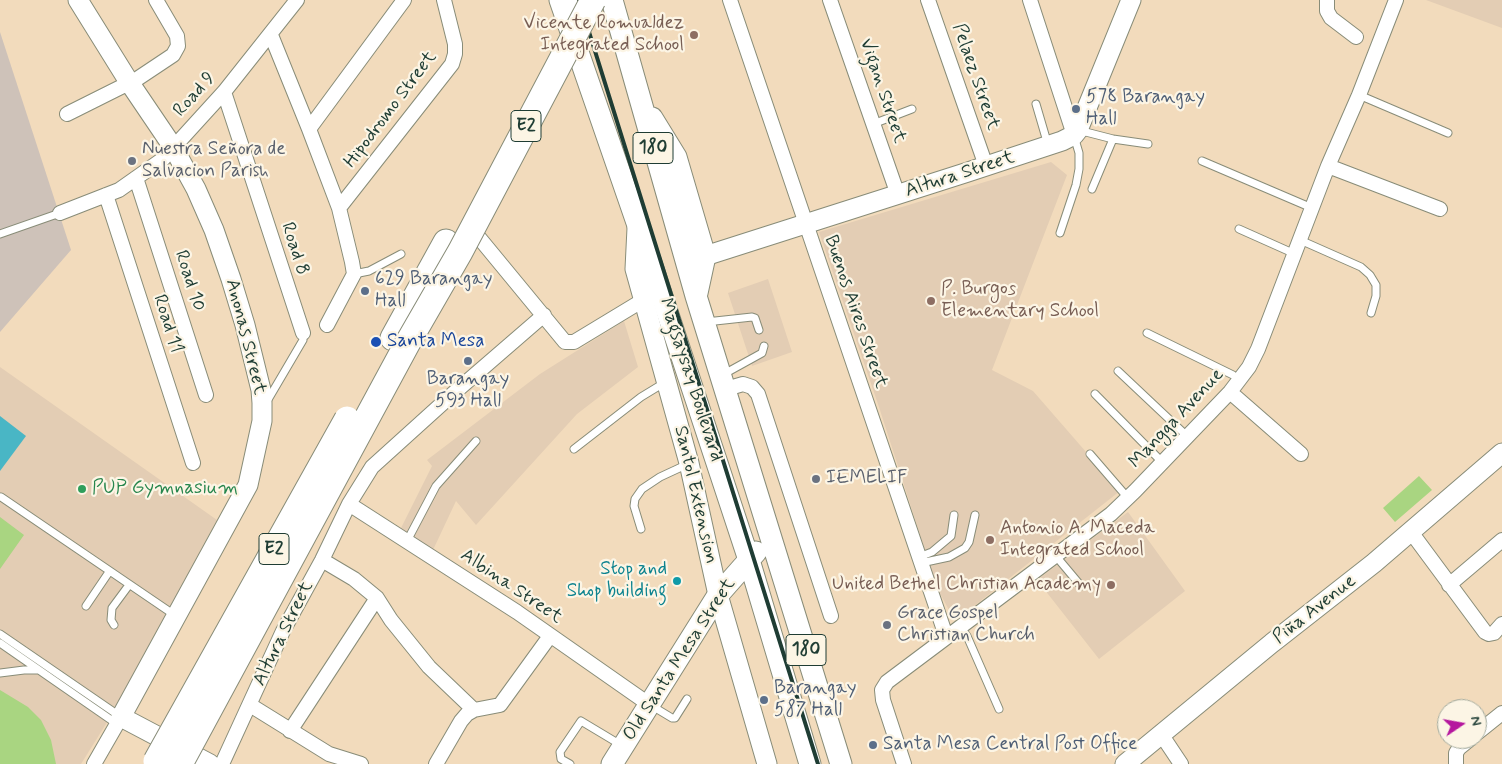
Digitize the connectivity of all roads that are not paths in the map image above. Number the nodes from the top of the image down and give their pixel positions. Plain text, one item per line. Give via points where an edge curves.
1 (78, 0) edge
2 (156, 0) edge
3 (297, 0) edge
4 (404, 0) edge
5 (444, 0) edge
6 (593, 0) edge
7 (612, 0) edge
8 (730, 0) edge
9 (830, 0) edge
10 (928, 0) edge
11 (1030, 0) edge
12 (1131, 0) edge
13 (1326, 0) edge
14 (1396, 0) edge
15 (570, 5) edge
16 (271, 35) junction
17 (1356, 37) dead end
18 (129, 82) junction
19 (224, 92) junction
20 (1360, 95) junction
21 (638, 98) junction
22 (1036, 104) dead end
23 (912, 109) dead end
24 (67, 114) dead end
25 (873, 124) junction
26 (309, 129) junction
27 (1076, 133) junction
28 (1448, 134) dead end
29 (1113, 139) junction
30 (1148, 144) dead end
31 (1048, 146) junction
32 (173, 147) junction
33 (1202, 162) dead end
34 (986, 166) junction
35 (1328, 166) junction
36 (136, 178) junction
37 (1092, 189) dead end
38 (106, 195) junction
39 (898, 195) junction
40 (339, 208) junction
41 (1312, 208) junction
42 (1440, 209) dead end
43 (60, 213) joint
44 (806, 224) junction
45 (1239, 229) dead end
46 (1060, 233) dead end
47 (0, 234) edge
48 (463, 242) junction
49 (1298, 247) junction
50 (401, 254) dead end
51 (705, 256) junction
52 (354, 274) junction
53 (652, 295) junction
54 (696, 296) junction
55 (1370, 313) dead end
56 (544, 315) junction
57 (705, 322) junction
58 (327, 325) dead end
59 (759, 330) dead end
60 (302, 333) joint
61 (1147, 333) dead end
62 (764, 346) dead end
63 (1118, 371) dead end
64 (1240, 380) junction
65 (667, 382) junction
66 (724, 382) junction
67 (1230, 392) junction
68 (1095, 394) dead end
69 (206, 395) dead end
70 (262, 410) junction
71 (1187, 436) junction
72 (476, 441) dead end
73 (574, 448) dead end
74 (1502, 453) edge
75 (1090, 454) dead end
76 (1301, 454) dead end
77 (1162, 462) junction
78 (193, 463) dead end
79 (688, 463) junction
80 (337, 471) dead end
81 (1, 496) edge
82 (1128, 498) junction
83 (349, 504) junction
84 (954, 514) dead end
85 (975, 515) dead end
86 (641, 529) dead end
87 (1411, 532) junction
88 (772, 536) junction
89 (1502, 540) edge
90 (407, 541) junction
91 (1056, 555) junction
92 (322, 560) junction
93 (749, 560) junction
94 (920, 560) junction
95 (109, 572) junction
96 (1449, 584) junction
97 (129, 585) junction
98 (1081, 586) dead end
99 (718, 595) junction
100 (377, 598) junction
101 (86, 606) dead end
102 (171, 613) junction
103 (831, 616) dead end
104 (1502, 624) edge
105 (114, 625) dead end
106 (960, 626) junction
107 (0, 634) edge
108 (550, 636) junction
109 (946, 636) junction
110 (0, 644) edge
111 (41, 671) junction
112 (0, 673) edge
113 (687, 699) dead end
114 (250, 705) junction
115 (650, 705) junction
116 (999, 709) dead end
117 (474, 710) junction
118 (1502, 713) edge
119 (113, 716) junction
120 (1487, 725) edge
121 (290, 731) junction
122 (1161, 734) junction
123 (623, 746) junction
124 (1458, 749) edge
125 (155, 762) edge
126 (94, 764) edge
127 (180, 764) edge
128 (210, 764) edge
129 (222, 764) edge
130 (361, 764) edge
131 (436, 764) edge
132 (570, 764) edge
133 (612, 764) edge
134 (767, 764) edge
135 (810, 764) edge
136 (841, 764) edge
137 (904, 764) edge
138 (1125, 764) edge
139 (1181, 764) edge
140 (1456, 764) edge

1 - 18 street, Anonas Street
2 - 18 street via 177,36 178,46 173,55
3 - 16 street
4 - 26 street
5 - 40 street, Hipodromo Street via 455,44 452,64
6 - 48 highway, E2, bridge
7 - 21 main road, Magsaysay Boulevard / 180
8 - 44 street, Buenos Aires Street
9 - 25 street, Vigan Street
10 - 34 street, Pelaez Street
11 - 27 street
12 - 27 street
13 - 17 street via 1331,18
14 - 20 street, Mangga Avenue
15 - 53 main road, Magsaysay Boulevard / 180 via 637,224
15 - 125 highway, E2, bridge via 446,242
16 - 19 street, Road 9
16 - 26 street, Hipodromo Street
18 - 24 street
18 - 32 street, Anonas Street
19 - 32 street, Road 9
19 - 60 street, Road 8
20 - 28 lane
20 - 35 street, Mangga Avenue
21 - 51 main road via 676,157
21 - 54 main road, Magsaysay Boulevard / 180
22 - 31 lane
23 - 25 lane
25 - 39 street, Vigan Street
26 - 40 street, Hipodromo Street
27 - 29 lane
27 - 31 street, Altura Street
27 - 46 lane via 1079,168
29 - 30 lane
29 - 37 lane
31 - 34 street, Altura Street
32 - 36 street, Road 9
32 - 70 street, Anonas Street via 196,189 231,279 261,390
33 - 41 lane
34 - 39 street, Altura Street
35 - 41 street, Mangga Avenue
35 - 42 street
36 - 38 street, Road 9
36 - 69 street, Road 10
38 - 43 street, Road 9
38 - 78 street, Road 11
39 - 44 street, Altura Street
40 - 52 street, Hipodromo Street
41 - 49 street, Mangga Avenue
43 - 47 lane
44 - 51 street, Altura Street
44 - 94 street, Buenos Aires Street
45 - 49 lane
48 - 56 street via 470,230 476,234
48 - 80 lane via 434,292 394,376 382,390
48 - 127 highway, bridge
49 - 55 lane via 1361,267 1370,275 1376,285
49 - 64 street, Mangga Avenue via 1258,349
50 - 52 lane via 369,271
51 - 54 main road
52 - 58 street
53 - 56 street via 569,343
53 - 65 street, Santol Extension via 653,337
53 - 93 main road, Magsaysay Boulevard / 180
54 - 57 main road, Magsaysay Boulevard / 180
56 - 83 street, Altura Street via 372,467
57 - 59 lane via 752,317
57 - 66 main road, Magsaysay Boulevard / 180
60 - 70 lane, Road 8 via 303,340
61 - 64 lane
62 - 66 lane via 762,353
63 - 71 lane
64 - 67 street, Mangga Avenue
65 - 73 lane via 641,397
65 - 79 street, Santol Extension
66 - 88 main road, Magsaysay Boulevard / 180
66 - 103 street via 752,387 758,394
67 - 71 street, Mangga Avenue
67 - 76 street
68 - 77 lane
70 - 102 street, Anonas Street via 248,485
71 - 77 street, Mangga Avenue
72 - 90 lane via 440,480
74 - 87 street, Piña Avenue
75 - 82 lane
77 - 82 street, Mangga Avenue
79 - 86 lane via 642,489 634,506
79 - 99 street, Santol Extension
81 - 95 lane
82 - 91 street, Mangga Avenue
83 - 90 street, Albina Street
83 - 92 street, Altura Street
84 - 94 lane via 951,536
85 - 94 lane via 965,548 949,557
87 - 96 street
87 - 122 street, Piña Avenue
88 - 93 main road, Old Santa Mesa Street
88 - 136 main road, Magsaysay Boulevard / 180
89 - 96 street
90 - 108 street, Albina Street
91 - 98 lane
91 - 106 street, Mangga Avenue
92 - 100 street via 354,579
92 - 114 street, Altura Street via 283,631
93 - 99 main road, Old Santa Mesa Street
93 - 135 main road, Magsaysay Boulevard / 180
94 - 109 street, Buenos Aires Street
95 - 97 lane
95 - 101 lane
96 - 104 street via 1485,632 1494,632
97 - 102 lane
97 - 105 lane via 112,608 110,620
99 - 115 main road, Old Santa Mesa Street
99 - 134 street, Santol Extension
100 - 117 street via 429,667
100 - 121 street
102 - 119 street, Anonas Street
106 - 109 street, Mangga Avenue
106 - 116 lane
107 - 119 lane
108 - 115 street, Albina Street
108 - 117 street via 500,705
109 - 137 street, Mangga Avenue via 887,682 882,690
110 - 111 lane
111 - 112 lane
111 - 119 lane
113 - 115 lane via 675,718
114 - 121 street
114 - 129 street, Altura Street
115 - 123 main road, Old Santa Mesa Street
117 - 131 street via 461,721
118 - 120 street
119 - 126 street, Anonas Street
119 - 128 street
121 - 130 street via 329,754
122 - 138 street, Piña Avenue
122 - 139 street
123 - 132 lane via 581,721 560,752 561,759
123 - 133 main road, Old Santa Mesa Street
124 - 140 street

